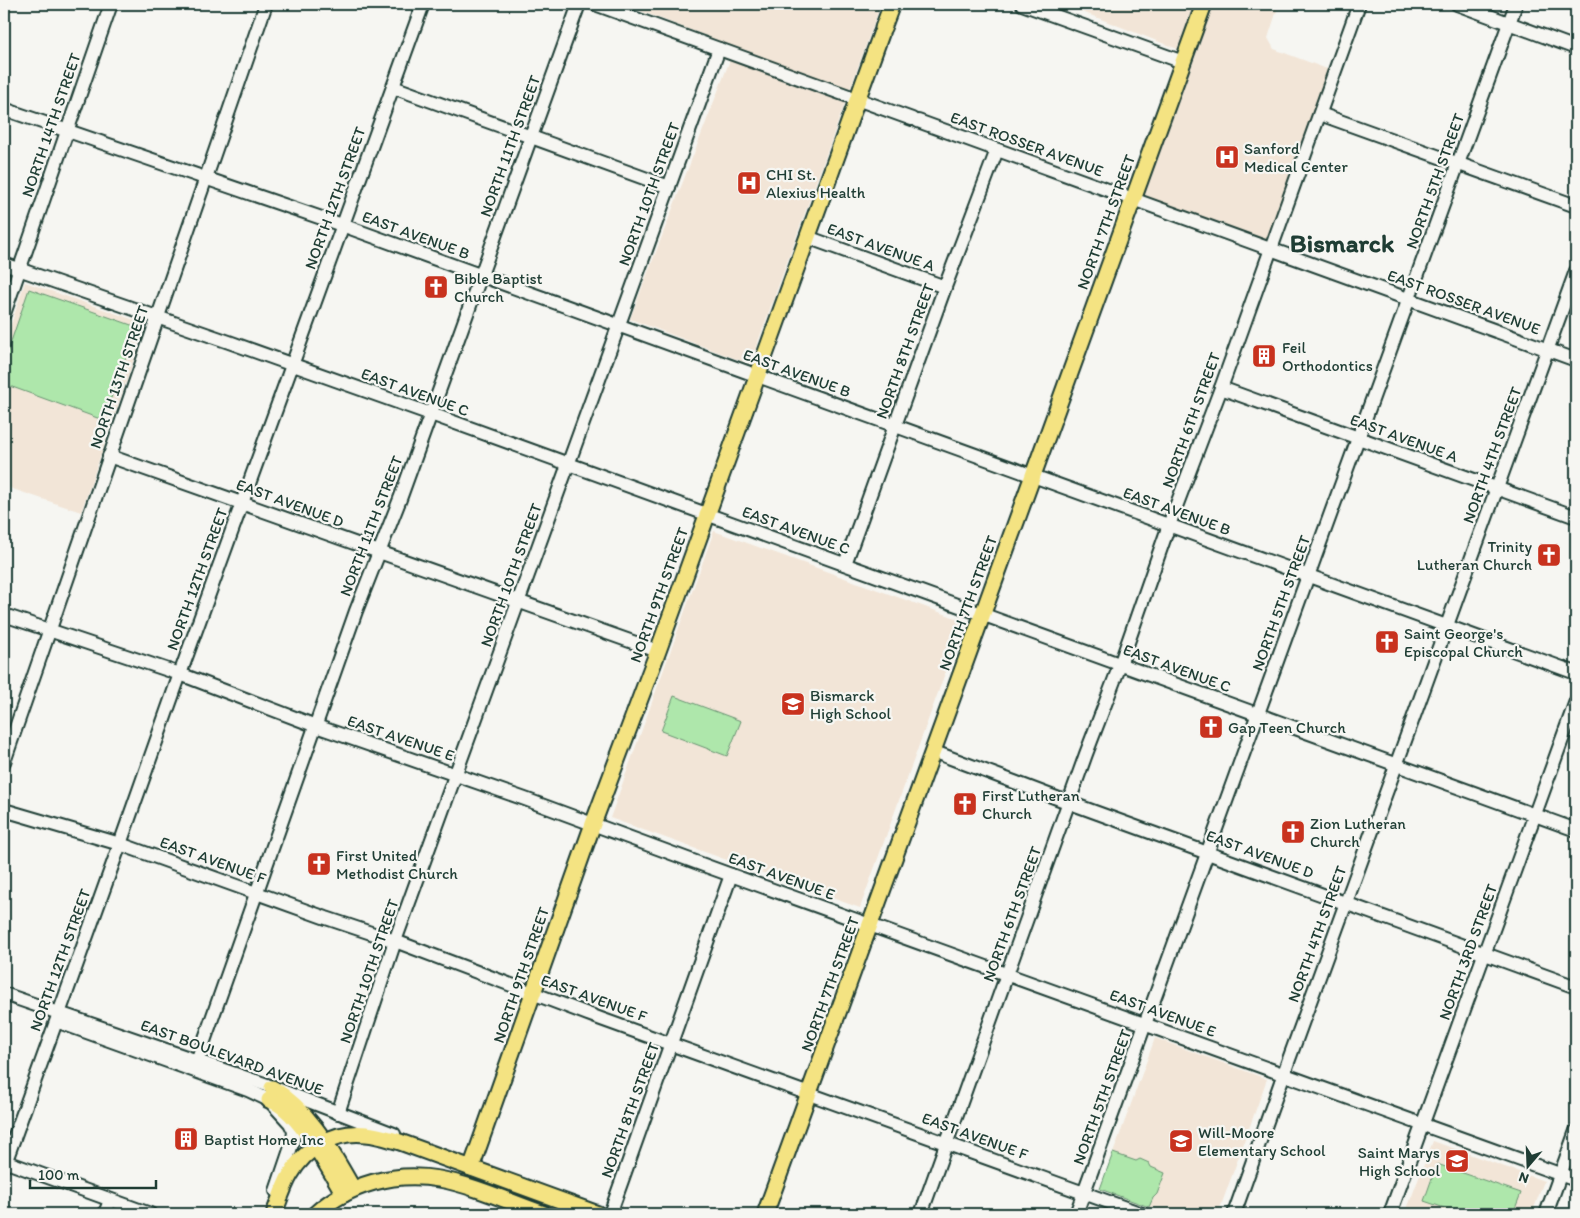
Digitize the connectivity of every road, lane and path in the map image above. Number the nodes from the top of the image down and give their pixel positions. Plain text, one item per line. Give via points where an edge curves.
1 (111, 4) edge
2 (266, 4) edge
3 (423, 4) edge
4 (580, 4) edge
5 (594, 4) edge
6 (892, 4) edge
7 (1022, 4) edge
8 (1204, 4) edge
9 (1360, 4) edge
10 (1457, 4) edge
11 (1516, 4) edge
12 (1047, 8) edge
13 (1510, 23) junction
14 (1576, 48) edge
15 (719, 49) junction
16 (1183, 62) junction
17 (393, 87) junction
18 (857, 98) junction
19 (4, 109) edge
20 (1320, 114) junction
21 (67, 130) junction
22 (531, 138) junction
23 (998, 150) junction
24 (1459, 163) junction
25 (205, 178) junction
26 (669, 187) junction
27 (1133, 200) junction
28 (1576, 206) edge
29 (342, 225) junction
30 (807, 238) junction
31 (1271, 250) junction
32 (4, 264) edge
33 (18, 270) junction
34 (1576, 271) edge
35 (480, 276) junction
36 (945, 288) junction
37 (1409, 300) junction
38 (4, 314) edge
39 (157, 317) junction
40 (618, 326) junction
41 (1548, 350) junction
42 (1576, 360) edge
43 (292, 364) junction
44 (757, 376) junction
45 (1221, 388) junction
46 (431, 414) junction
47 (895, 426) junction
48 (1358, 438) junction
49 (109, 456) junction
50 (568, 464) junction
51 (1032, 476) junction
52 (1496, 488) junction
53 (242, 502) junction
54 (706, 515) junction
55 (1576, 517) edge
56 (1169, 526) junction
57 (380, 552) junction
58 (845, 564) junction
59 (1308, 576) junction
60 (518, 602) junction
61 (982, 614) junction
62 (4, 615) edge
63 (1446, 626) junction
64 (49, 631) junction
65 (658, 650) junction
66 (1120, 665) junction
67 (1576, 673) edge
68 (180, 674) junction
69 (1576, 701) edge
70 (1258, 714) junction
71 (316, 726) junction
72 (932, 751) junction
73 (4, 762) edge
74 (1396, 765) junction
75 (456, 775) junction
76 (1070, 803) junction
77 (4, 810) edge
78 (1535, 815) junction
79 (593, 824) junction
80 (1576, 830) edge
81 (120, 844) junction
82 (1208, 853) junction
83 (731, 875) junction
84 (257, 893) junction
85 (1346, 902) junction
86 (870, 925) junction
87 (395, 941) junction
88 (1484, 953) junction
89 (1008, 974) junction
90 (1576, 987) edge
91 (533, 993) junction
92 (4, 994) edge
93 (4, 1002) edge
94 (57, 1017) junction
95 (1146, 1024) junction
96 (671, 1044) junction
97 (197, 1061) junction
98 (1284, 1074) junction
99 (808, 1093) junction
100 (270, 1094) junction
101 (338, 1113) junction
102 (1422, 1124) junction
103 (1576, 1131) edge
104 (946, 1143) junction
105 (320, 1144) junction
106 (446, 1159) junction
107 (4, 1163) edge
108 (471, 1168) junction
109 (1560, 1174) junction
110 (1576, 1180) edge
111 (349, 1192) junction
112 (1084, 1193) junction
113 (110, 1200) junction
114 (506, 1200) junction
115 (105, 1214) edge
116 (150, 1214) edge
117 (267, 1214) edge
118 (274, 1214) edge
119 (315, 1214) edge
120 (544, 1214) edge
121 (598, 1214) edge
122 (610, 1214) edge
123 (765, 1214) edge
124 (921, 1214) edge
125 (1076, 1214) edge
126 (1142, 1214) edge
127 (1234, 1214) edge
128 (1390, 1214) edge
129 (1546, 1214) edge

1 - 21 street, NORTH 14TH STREET
2 - 25 street, NORTH 13TH STREET
3 - 17 street, NORTH 12TH STREET
4 - 22 street, NORTH 11TH STREET
5 - 15 street, EAST ROSSER AVENUE
6 - 18 main road, NORTH 9TH STREET
7 - 12 street
8 - 16 main road, NORTH 7TH STREET
9 - 20 street, NORTH 6TH STREET
10 - 13 street
11 - 13 street, NORTH 5TH STREET
12 - 16 street
13 - 14 street
13 - 24 street, NORTH 5TH STREET
15 - 18 street, EAST ROSSER AVENUE
15 - 26 street, NORTH 10TH STREET
16 - 27 main road, NORTH 7TH STREET
17 - 22 street
17 - 29 street, NORTH 12TH STREET
18 - 23 street, EAST ROSSER AVENUE
18 - 30 main road, NORTH 9TH STREET
19 - 21 street, EAST AVENUE B
20 - 24 street
20 - 31 street, NORTH 6TH STREET
21 - 25 street, EAST AVENUE B
21 - 33 street, NORTH 14TH STREET
22 - 26 street
22 - 35 street, NORTH 11TH STREET
23 - 27 street, EAST ROSSER AVENUE
23 - 36 street, NORTH 8TH STREET
24 - 28 street
24 - 37 street, NORTH 5TH STREET
25 - 29 street, EAST AVENUE B
25 - 39 street, NORTH 13TH STREET
26 - 40 street, NORTH 10TH STREET
27 - 31 street, EAST ROSSER AVENUE
27 - 51 main road, NORTH 7TH STREET
29 - 35 street, EAST AVENUE B
29 - 43 street, NORTH 12TH STREET
30 - 36 street, EAST AVENUE A
30 - 44 main road, NORTH 9TH STREET
31 - 37 street, EAST ROSSER AVENUE
31 - 45 street, NORTH 6TH STREET
32 - 33 street, EAST AVENUE C
33 - 38 street, NORTH 14TH STREET
33 - 39 street, EAST AVENUE C
34 - 41 street, NORTH 4TH STREET
35 - 40 street, EAST AVENUE B
35 - 46 street, NORTH 11TH STREET
36 - 47 street, NORTH 8TH STREET
37 - 41 street, EAST ROSSER AVENUE
37 - 48 street, NORTH 5TH STREET
39 - 43 street, EAST AVENUE C
39 - 49 street, NORTH 13TH STREET
40 - 44 street, EAST AVENUE B
40 - 50 street, NORTH 10TH STREET
41 - 42 street, EAST ROSSER AVENUE
41 - 52 street, NORTH 4TH STREET
43 - 46 street, EAST AVENUE C
43 - 53 street, NORTH 12TH STREET
44 - 47 street, EAST AVENUE B
44 - 54 main road, NORTH 9TH STREET
45 - 48 street, EAST AVENUE A
45 - 56 street, NORTH 6TH STREET
46 - 50 street, EAST AVENUE C
46 - 57 street, NORTH 11TH STREET
47 - 51 street, EAST AVENUE B
47 - 58 street, NORTH 8TH STREET
48 - 52 street, EAST AVENUE A
48 - 59 street, NORTH 5TH STREET
49 - 53 street, EAST AVENUE D
49 - 64 street, NORTH 13TH STREET
50 - 54 street, EAST AVENUE C
50 - 60 street, NORTH 10TH STREET
51 - 56 street, EAST AVENUE B
51 - 61 main road, NORTH 7TH STREET
52 - 55 street, EAST AVENUE A
52 - 63 street, NORTH 4TH STREET
53 - 57 street, EAST AVENUE D
53 - 68 street, NORTH 12TH STREET
54 - 58 street, EAST AVENUE C
54 - 65 main road, NORTH 9TH STREET
56 - 59 street, EAST AVENUE B
56 - 66 street, NORTH 6TH STREET
57 - 60 street, EAST AVENUE D
57 - 71 street, NORTH 11TH STREET
58 - 61 street, EAST AVENUE C
59 - 63 street, EAST AVENUE B
59 - 70 street, NORTH 5TH STREET
60 - 65 street, EAST AVENUE D
60 - 75 street, NORTH 10TH STREET
61 - 66 street, EAST AVENUE C
61 - 72 main road, NORTH 7TH STREET
62 - 64 street, EAST AVENUE E
63 - 67 street, EAST AVENUE B
63 - 74 street, NORTH 4TH STREET
64 - 68 street, EAST AVENUE E
64 - 73 street, NORTH 13TH STREET
65 - 79 main road, NORTH 9TH STREET
66 - 70 street, EAST AVENUE C
66 - 76 street, NORTH 6TH STREET
68 - 71 street, EAST AVENUE E
68 - 81 street, NORTH 12TH STREET
69 - 78 street, NORTH 3RD STREET
70 - 74 street, EAST AVENUE C
70 - 82 street, NORTH 5TH STREET
71 - 75 street, EAST AVENUE E
71 - 84 street, NORTH 11TH STREET
72 - 76 street, EAST AVENUE D
72 - 86 main road, NORTH 7TH STREET
74 - 78 street, EAST AVENUE C
74 - 85 street, NORTH 4TH STREET
75 - 79 street, EAST AVENUE E
75 - 87 street, NORTH 10TH STREET
76 - 82 street, EAST AVENUE D
76 - 89 street, NORTH 6TH STREET
77 - 81 street, EAST AVENUE F
78 - 80 street, EAST AVENUE C
78 - 88 street, NORTH 3RD STREET
79 - 83 street, EAST AVENUE E
79 - 91 main road, NORTH 9TH STREET
81 - 84 street, EAST AVENUE F
81 - 94 street, NORTH 12TH STREET
82 - 85 street, EAST AVENUE D
82 - 95 street, NORTH 5TH STREET
83 - 86 street, EAST AVENUE E
83 - 96 street, NORTH 8TH STREET
84 - 87 street, EAST AVENUE F
84 - 97 street, NORTH 11TH STREET
85 - 88 street, EAST AVENUE D
85 - 98 street, NORTH 4TH STREET
86 - 89 street, EAST AVENUE E
86 - 99 main road, NORTH 7TH STREET
87 - 91 street, EAST AVENUE F
87 - 101 street, NORTH 10TH STREET
88 - 90 street, EAST AVENUE D
88 - 102 street, NORTH 3RD STREET
89 - 95 street, EAST AVENUE E
89 - 104 street, NORTH 6TH STREET
91 - 96 street, EAST AVENUE F
91 - 108 main road, NORTH 9TH STREET
92 - 94 street, EAST BOULEVARD AVENUE
93 - 94 street, EAST BOULEVARD AVENUE
94 - 97 street, EAST BOULEVARD AVENUE
94 - 100 street, EAST BOULEVARD AVENUE via 248,1090
94 - 107 street, NORTH 12TH STREET
95 - 98 street, EAST AVENUE E
95 - 112 street, NORTH 5TH STREET
96 - 99 street, EAST AVENUE F
96 - 122 street, NORTH 8TH STREET
97 - 100 street, EAST BOULEVARD AVENUE
98 - 102 street, EAST AVENUE E
98 - 127 street, NORTH 4TH STREET
99 - 104 street, EAST AVENUE F
99 - 123 main road, NORTH 7TH STREET
100 - 101 street, EAST BOULEVARD AVENUE
100 - 105 main road via 288,1098 300,1109 312,1123
100 - 117 street, EAST BOULEVARD AVENUE via 293,1127 294,1136
101 - 106 street, EAST BOULEVARD AVENUE via 402,1137
102 - 109 street, EAST AVENUE E
102 - 128 street, NORTH 3RD STREET
103 - 109 street
104 - 112 street, EAST AVENUE F
104 - 124 street, NORTH 6TH STREET
105 - 106 main road, EAST BOULEVARD AVENUE via 343,1134 359,1133 389,1139
105 - 111 main road
105 - 118 main road via 304,1156 290,1174
106 - 108 main road, EAST BOULEVARD AVENUE
107 - 113 street
108 - 114 main road via 483,1185
108 - 121 main road, EAST BOULEVARD AVENUE
109 - 110 street, EAST AVENUE E
109 - 129 street
111 - 114 main road via 384,1179 421,1177 450,1181
111 - 119 main road
112 - 125 street, NORTH 5TH STREET
112 - 126 street, EAST AVENUE F
113 - 115 street
113 - 116 street
114 - 120 main road

